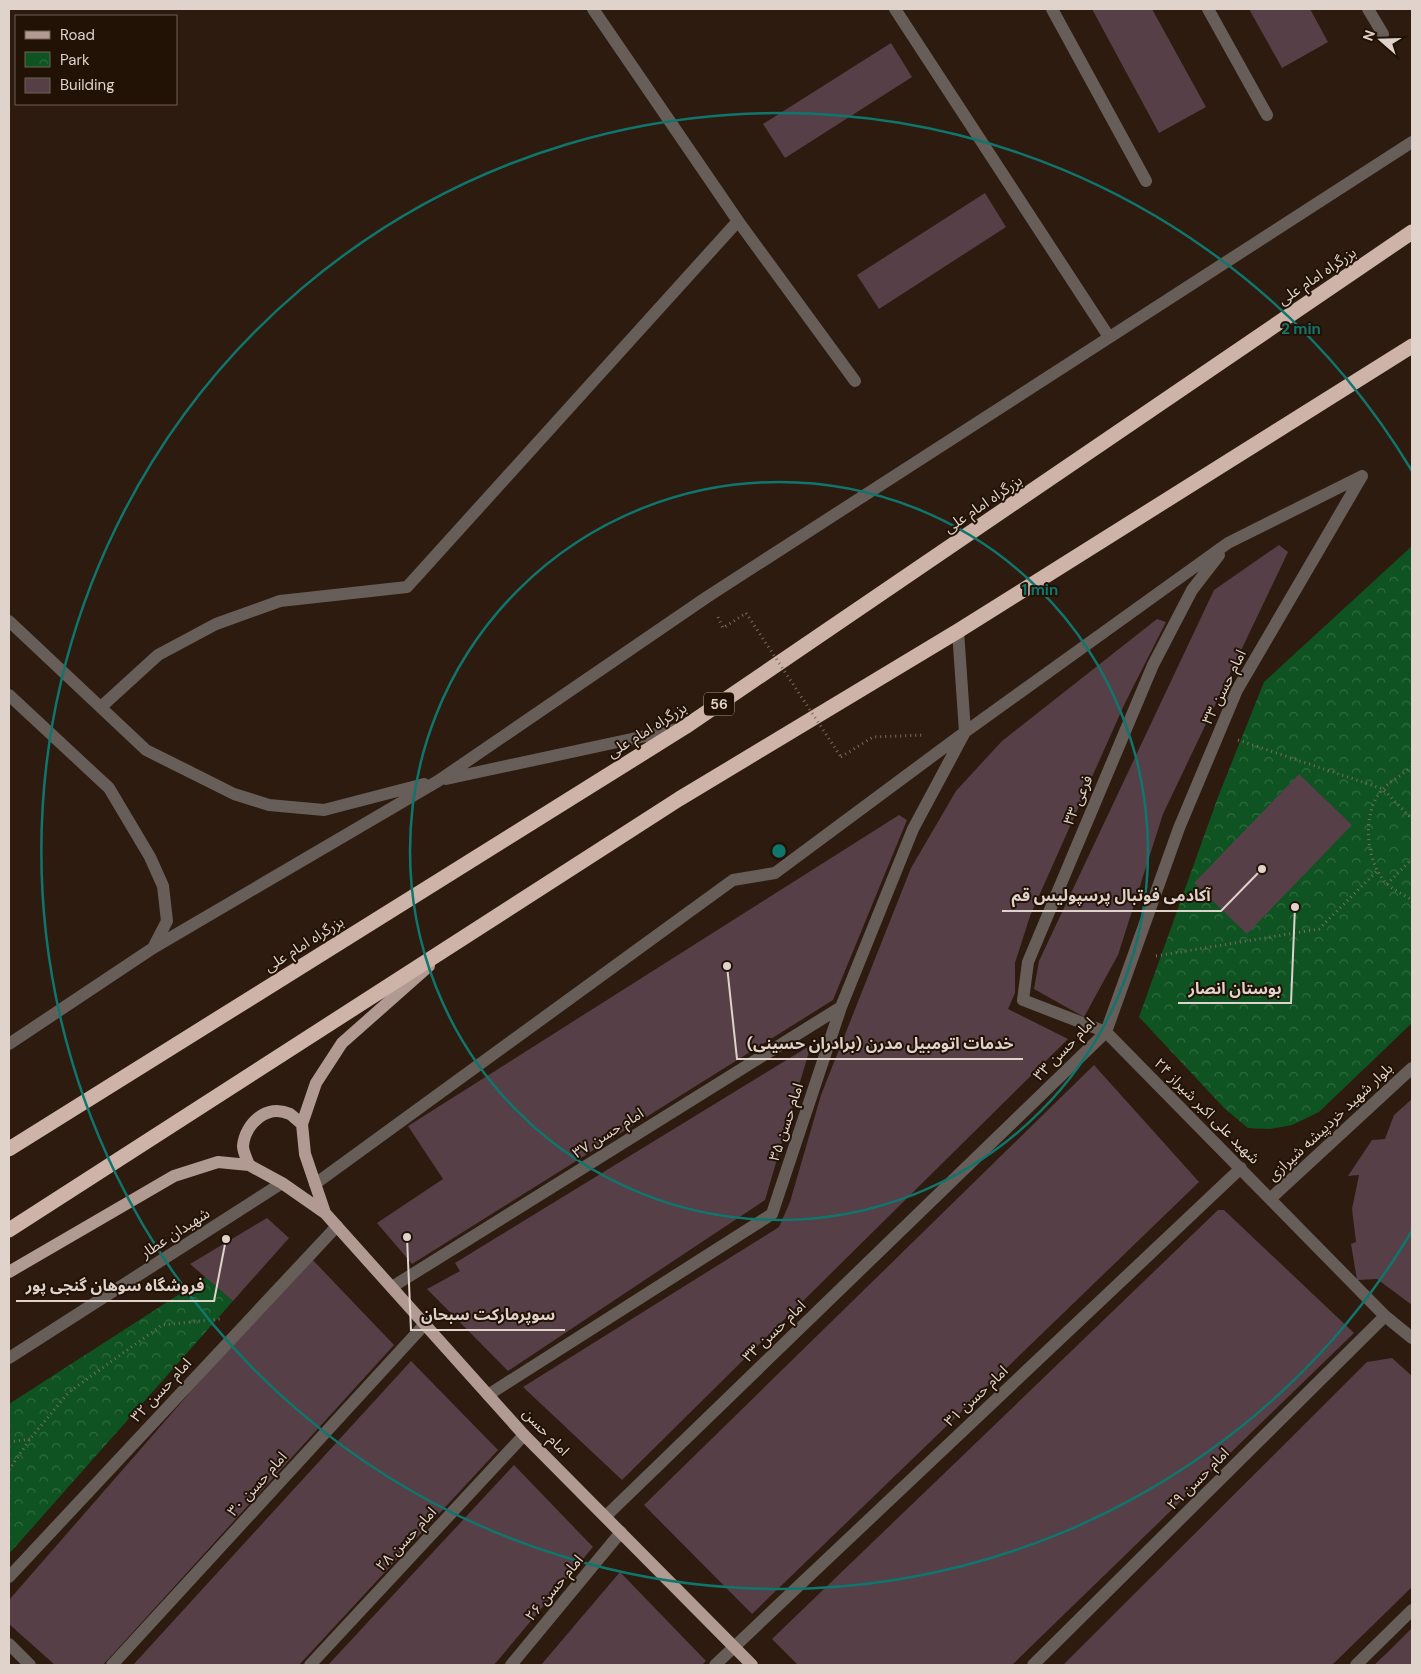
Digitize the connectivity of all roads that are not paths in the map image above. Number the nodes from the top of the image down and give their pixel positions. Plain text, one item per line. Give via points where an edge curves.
1 (593, 9) edge
2 (895, 9) edge
3 (1052, 9) edge
4 (1208, 9) edge
5 (1368, 9) edge
6 (1383, 34) dead end
7 (1267, 115) dead end
8 (1412, 142) edge
9 (1146, 181) dead end
10 (738, 221) junction
11 (1412, 232) edge
12 (1109, 337) junction
13 (1412, 346) edge
14 (855, 381) dead end
15 (1228, 543) junction
16 (9, 621) edge
17 (958, 630) junction
18 (9, 695) edge
19 (101, 707) junction
20 (685, 727) junction
21 (965, 732) junction
22 (438, 780) junction
23 (456, 942) junction
24 (153, 948) junction
25 (841, 1007) junction
26 (1106, 1032) junction
27 (9, 1044) edge
28 (1412, 1068) edge
29 (302, 1124) junction
30 (9, 1149) edge
31 (249, 1165) junction
32 (1241, 1168) junction
33 (282, 1183) junction
34 (315, 1184) junction
35 (1270, 1200) junction
36 (325, 1213) junction
37 (337, 1226) junction
38 (9, 1230) edge
39 (9, 1272) edge
40 (392, 1287) junction
41 (1385, 1316) junction
42 (425, 1324) junction
43 (1412, 1338) edge
44 (9, 1358) edge
45 (488, 1395) junction
46 (524, 1435) junction
47 (606, 1516) junction
48 (622, 1532) junction
49 (9, 1577) edge
50 (1412, 1610) edge
51 (9, 1644) edge
52 (734, 1647) junction
53 (30, 1665) edge
54 (112, 1665) edge
55 (310, 1665) edge
56 (511, 1665) edge
57 (715, 1665) edge
58 (752, 1665) edge
59 (1032, 1665) edge
60 (1356, 1665) edge

1 - 10 street
2 - 12 street
3 - 9 street
4 - 7 street
5 - 6 street
8 - 12 street
10 - 14 street
10 - 19 street via 407,587 280,601 216,624 158,655
11 - 20 highway, بزرگراه امام علی / 56
12 - 22 street via 708,597
13 - 17 highway
15 - 21 street
15 - 26 street, فرعی ۳۳ via 1192,590 1153,665 1028,962 1023,1000
15 - 26 street, امام حسن ۳۳ via 1362,476 1237,690 1179,828
16 - 19 street
17 - 21 street
17 - 23 highway via 678,799
18 - 24 street via 109,788 150,856 163,886 167,922
19 - 22 street via 146,750 234,794 269,804 324,810
20 - 22 street
20 - 30 highway, بزرگراه امام علی / 56
21 - 25 street, امام حسن ۳۵ via 913,829
21 - 34 street via 775,873 733,880
22 - 24 street
23 - 29 main road via 342,1043 316,1083
23 - 38 highway
24 - 27 street
25 - 40 street, امام حسن ۳۷
25 - 45 street, امام حسن ۳۵ via 772,1214
26 - 32 street, شهید علی اکبر شیراز ۲۴
26 - 47 street, امام حسن ۳۳
28 - 35 street, بلوار شهید خردپیشه شیرازی
29 - 31 main road via 289,1114 271,1112 256,1118 246,1132 243,1149
29 - 34 main road via 305,1154
31 - 33 main road
31 - 39 main road via 218,1162 174,1176
32 - 35 street, شهید علی اکبر شیراز ۲۴
32 - 52 street, امام حسن ۳۱
33 - 36 main road
33 - 44 street, شهیدان عطار
34 - 36 main road
35 - 41 street, شهید علی اکبر شیراز ۲۴
36 - 37 main road, امام حسن
37 - 40 main road, امام حسن
37 - 49 street, امام حسن ۳۲
40 - 42 main road, امام حسن
41 - 43 street, شهید علی اکبر شیراز ۲۴
41 - 59 street, امام حسن ۲۹
42 - 45 main road, امام حسن
42 - 54 street, امام حسن ۳۰
45 - 46 main road, امام حسن
46 - 47 main road, امام حسن
46 - 55 street, امام حسن ۲۸
47 - 48 main road, امام حسن
48 - 52 main road, امام حسن
48 - 56 street, امام حسن ۲۶
50 - 60 street
51 - 53 street
52 - 57 street, امام حسن ۳۱
52 - 58 main road, امام حسن

